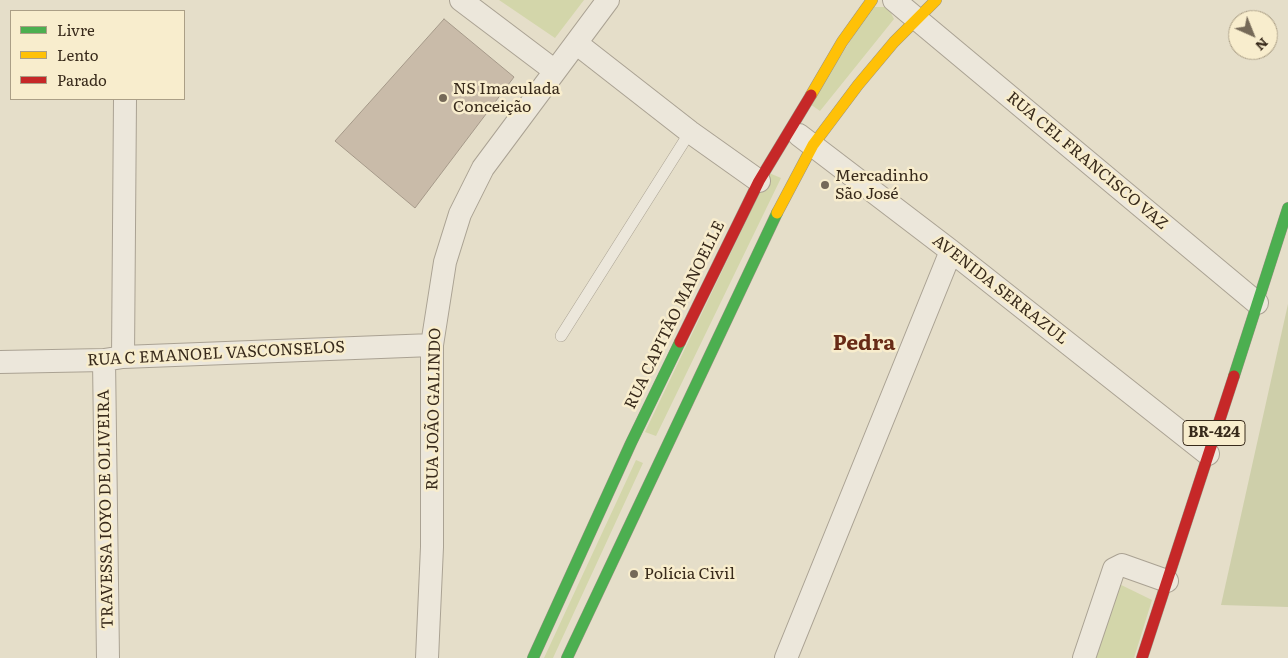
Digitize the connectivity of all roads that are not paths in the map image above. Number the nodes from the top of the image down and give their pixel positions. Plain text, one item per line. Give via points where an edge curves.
1 (461, 0) edge
2 (608, 0) edge
3 (872, 0) edge
4 (894, 0) edge
5 (936, 0) edge
6 (917, 18) junction
7 (576, 43) junction
8 (555, 71) junction
9 (125, 100) edge
10 (790, 129) junction
11 (690, 132) junction
12 (813, 145) junction
13 (759, 181) junction
14 (1288, 208) edge
15 (950, 251) junction
16 (1257, 303) junction
17 (561, 336) dead end
18 (432, 345) junction
19 (114, 358) junction
20 (0, 362) edge
21 (1208, 454) junction
22 (1167, 581) junction
23 (108, 658) edge
24 (427, 658) edge
25 (533, 658) edge
26 (566, 658) edge
27 (786, 658) edge
28 (1084, 658) edge
29 (1142, 658) edge

1 - 8 street
2 - 7 street, RUA JOÃO GALINDO
3 - 10 street, RUA CAPITÃO MANOELLE via 842,42
4 - 6 street, RUA CEL FRANCISCO VAZ
5 - 6 street
6 - 12 street via 858,85
6 - 16 street, RUA CEL FRANCISCO VAZ
7 - 8 street, RUA JOÃO GALINDO
7 - 11 street
8 - 18 street, RUA JOÃO GALINDO via 483,168 460,214 445,262
9 - 19 street, TRAVESSA IOYO DE OLIVEIRA
10 - 12 street, AVENIDA SERRAZUL
10 - 13 street, RUA CAPITÃO MANOELLE
11 - 13 street
11 - 17 lane
12 - 15 street, AVENIDA SERRAZUL
12 - 26 street via 657,455
13 - 25 street, RUA CAPITÃO MANOELLE
14 - 16 street, BR-424
15 - 21 street, AVENIDA SERRAZUL
15 - 27 street
16 - 21 street, BR-424
18 - 19 street, RUA C EMANOEL VASCONSELOS
18 - 24 street, RUA JOÃO GALINDO via 432,547
19 - 20 street, RUA C EMANOEL VASCONSELOS
19 - 23 street, TRAVESSA IOYO DE OLIVEIRA
21 - 22 street, BR-424
22 - 28 street via 1122,566 1114,569
22 - 29 street, BR-424

